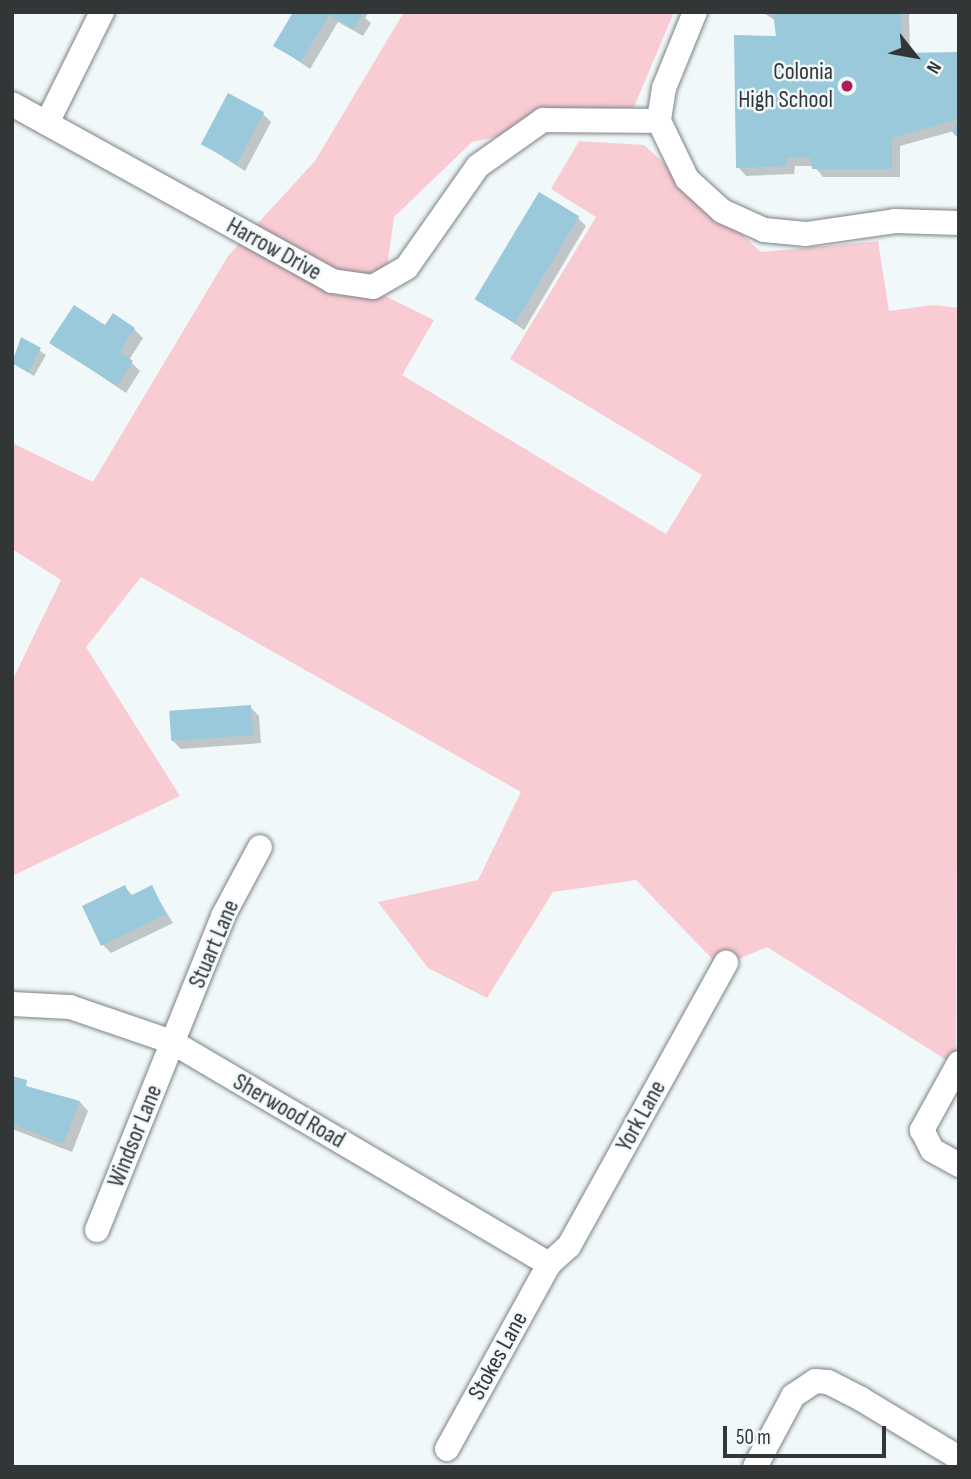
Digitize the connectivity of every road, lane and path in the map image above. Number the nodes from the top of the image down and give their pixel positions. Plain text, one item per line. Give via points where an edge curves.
1 (102, 12) edge
2 (695, 12) edge
3 (12, 104) edge
4 (659, 121) junction
5 (47, 123) junction
6 (959, 223) edge
7 (260, 847) dead end
8 (726, 963) dead end
9 (12, 1004) edge
10 (172, 1042) junction
11 (959, 1063) edge
12 (959, 1165) edge
13 (97, 1230) dead end
14 (549, 1264) junction
15 (447, 1449) dead end
16 (959, 1458) edge
17 (755, 1467) edge

1 - 5 street
2 - 4 street via 664,88
3 - 5 street, Harrow Drive
4 - 5 street, Harrow Drive via 543,120 478,166 407,267 373,287 331,281
4 - 6 street via 687,179 722,211 764,230 806,234 924,219
7 - 10 street, Stuart Lane via 223,916
8 - 14 street, York Lane via 569,1245
9 - 10 street, Sherwood Road via 70,1007
10 - 13 street, Windsor Lane
10 - 14 street, Sherwood Road
11 - 12 street via 922,1130 932,1150
14 - 15 street, Stokes Lane
16 - 17 street via 828,1382 804,1386 793,1396

